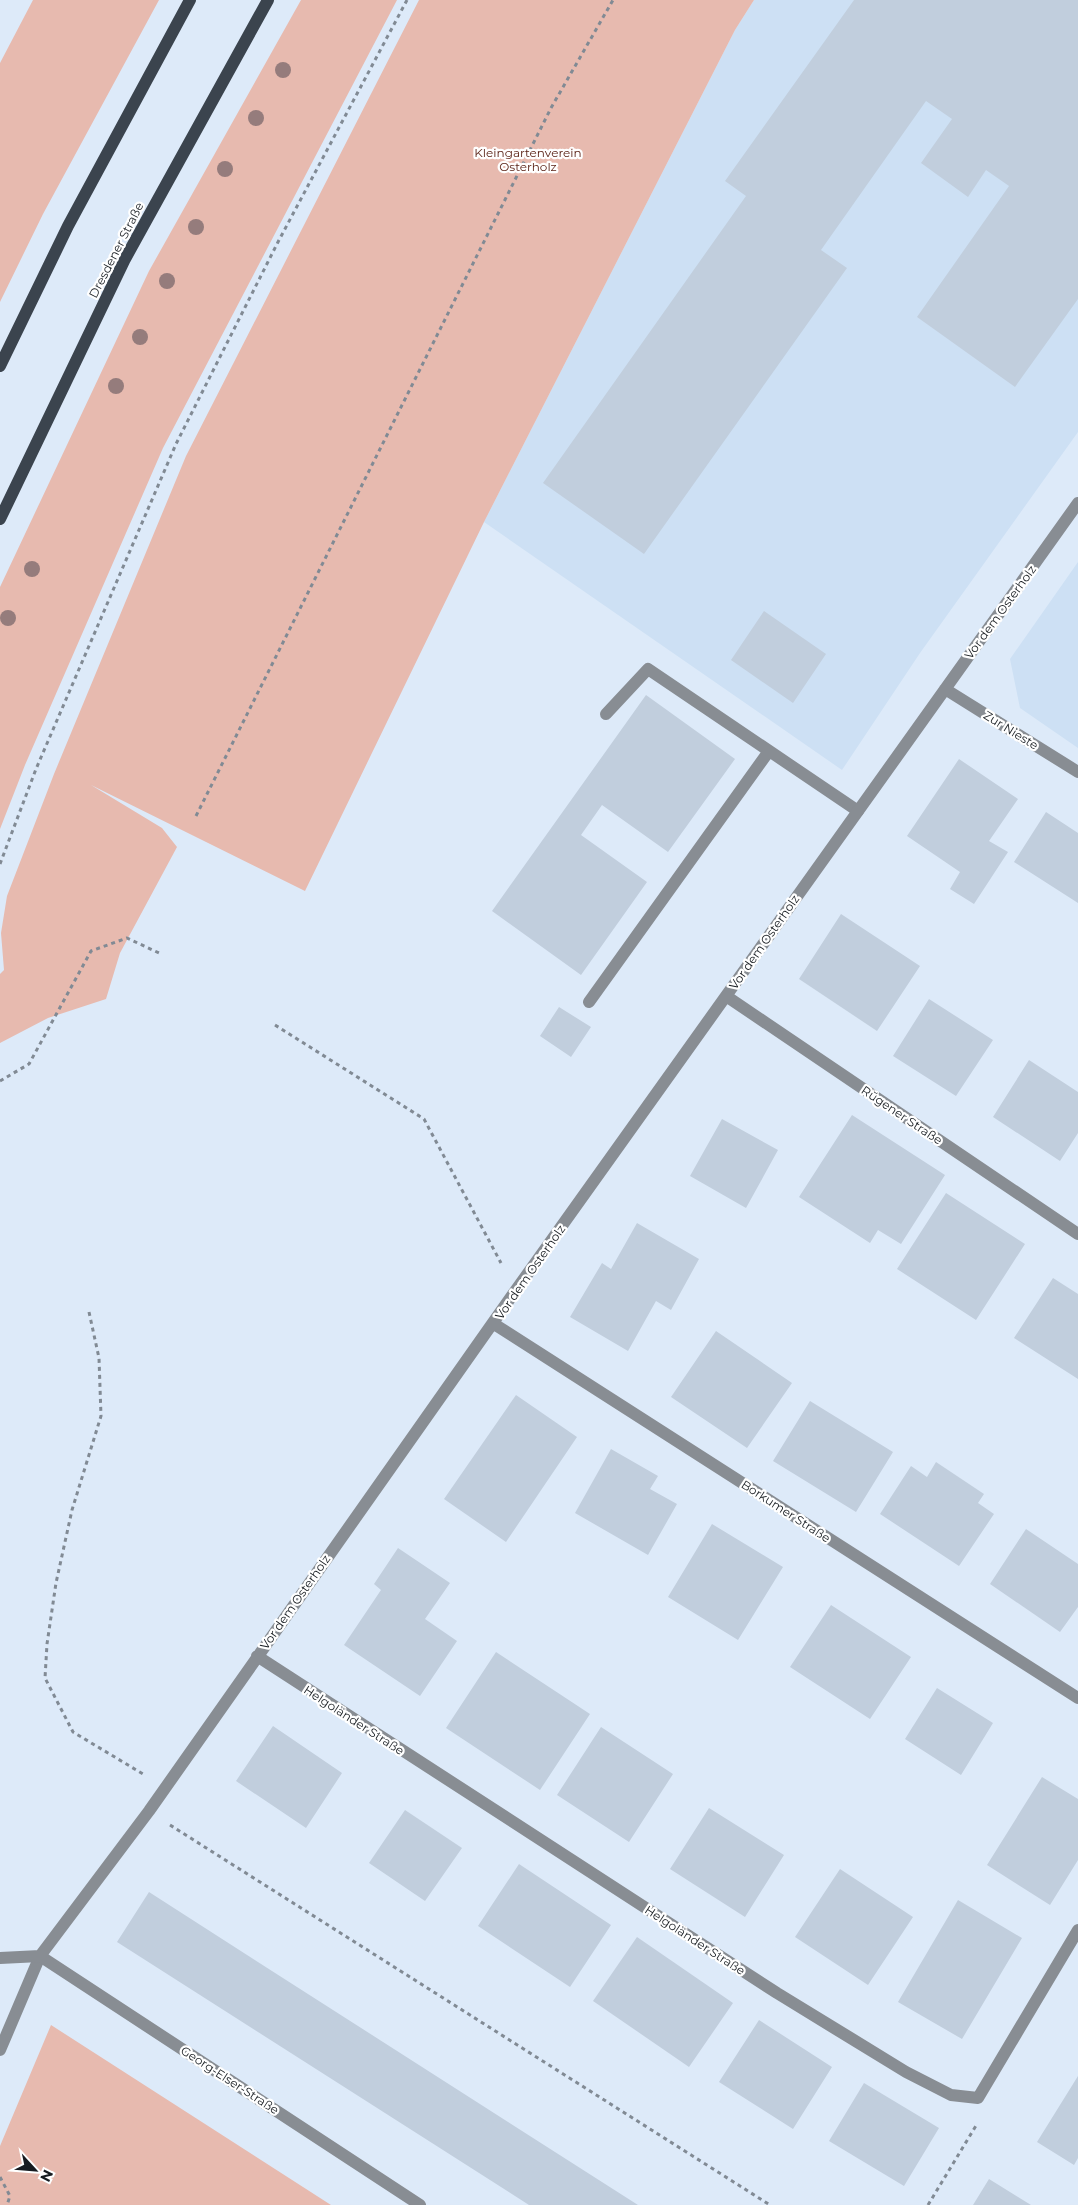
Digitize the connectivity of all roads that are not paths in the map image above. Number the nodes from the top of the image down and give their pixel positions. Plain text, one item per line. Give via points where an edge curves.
1 (190, 0) edge
2 (268, 0) edge
3 (0, 366) edge
4 (1078, 503) edge
5 (0, 519) edge
6 (945, 689) junction
7 (606, 714) dead end
8 (769, 751) junction
9 (1078, 772) edge
10 (858, 811) junction
11 (726, 996) junction
12 (589, 1002) dead end
13 (1078, 1234) edge
14 (494, 1324) junction
15 (257, 1656) junction
16 (1078, 1698) edge
17 (1078, 1930) edge
18 (40, 1956) junction
19 (0, 1958) edge
20 (0, 2050) edge
21 (420, 2205) edge

1 - 3 main road via 68,226
2 - 5 main road, Dresdener Straße via 125,259
4 - 6 street, Vor dem Osterholz
6 - 9 street, Zur Nieste
6 - 10 street, Vor dem Osterholz
7 - 8 street via 648,670
8 - 10 street
8 - 12 street
10 - 11 street, Vor dem Osterholz
11 - 13 street, Rügener Straße
11 - 14 street, Vor dem Osterholz
14 - 15 street, Vor dem Osterholz
14 - 16 street, Borkumer Straße
15 - 17 street, Helgoländer Straße via 760,1982 898,2068 951,2095 978,2098
15 - 18 street, Vor dem Osterholz via 148,1811
18 - 19 street
18 - 20 street, Vor dem Osterholz
18 - 21 street, Georg-Elser-Straße

